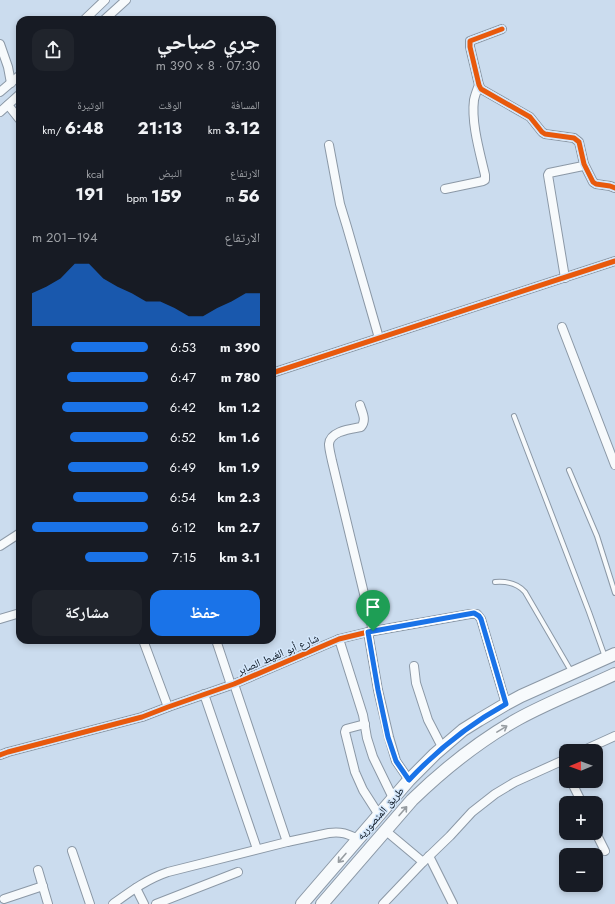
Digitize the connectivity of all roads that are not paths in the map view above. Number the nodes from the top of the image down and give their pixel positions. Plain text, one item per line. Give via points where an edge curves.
1 (105, 0) edge
2 (126, 0) edge
3 (88, 16) edge
4 (108, 16) edge
5 (502, 29) dead end
6 (0, 44) edge
7 (16, 79) edge
8 (11, 83) junction
9 (479, 85) junction
10 (0, 92) edge
11 (16, 98) edge
12 (8, 105) junction
13 (0, 112) edge
14 (16, 115) edge
15 (329, 145) dead end
16 (584, 164) junction
17 (615, 188) edge
18 (445, 189) dead end
19 (615, 261) edge
20 (565, 278) junction
21 (562, 326) dead end
22 (379, 338) junction
23 (276, 372) edge
24 (360, 405) dead end
25 (514, 416) dead end
26 (615, 465) edge
27 (569, 470) dead end
28 (16, 536) edge
29 (0, 546) edge
30 (495, 582) dead end
31 (615, 593) edge
32 (16, 614) edge
33 (0, 619) edge
34 (371, 632) junction
35 (339, 639) junction
36 (145, 644) edge
37 (218, 644) edge
38 (610, 656) edge
39 (414, 666) dead end
40 (572, 673) junction
41 (615, 674) edge
42 (233, 685) junction
43 (540, 688) junction
44 (204, 694) junction
45 (506, 704) junction
46 (548, 705) junction
47 (168, 707) junction
48 (365, 724) junction
49 (615, 736) edge
50 (597, 744) edge
51 (442, 747) junction
52 (0, 754) edge
53 (559, 762) edge
54 (409, 780) junction
55 (393, 798) junction
56 (378, 816) junction
57 (389, 833) junction
58 (358, 839) junction
59 (600, 840) edge
60 (287, 842) junction
61 (257, 849) junction
62 (72, 851) dead end
63 (605, 851) dead end
64 (426, 859) junction
65 (38, 870) dead end
66 (238, 872) dead end
67 (43, 886) junction
68 (136, 888) junction
69 (4, 900) edge
70 (48, 904) edge
71 (90, 904) edge
72 (113, 904) edge
73 (144, 904) edge
74 (156, 904) edge
75 (302, 904) edge
76 (322, 904) edge
77 (383, 904) edge
78 (453, 904) edge

1 - 3 street
2 - 4 street
5 - 9 street via 470,41
6 - 8 street
7 - 8 street
8 - 10 street
9 - 16 street via 485,92 530,117 542,132 577,140
9 - 18 street via 474,99 475,128 485,180
11 - 12 street
12 - 13 street
12 - 14 street
15 - 22 street via 340,204
16 - 17 street via 594,183
16 - 20 street via 548,175
19 - 20 street
20 - 22 street
21 - 26 street
22 - 23 street
24 - 34 street via 364,416 363,425 335,434 329,444
25 - 38 lane via 589,612
27 - 31 lane via 597,536
28 - 29 street
30 - 40 lane via 504,581 521,587
32 - 33 street
34 - 35 street, شارع أبو الغيط الصابر
34 - 45 street, شارع أبو الغيط الصابر via 477,614 481,619
34 - 54 street via 378,690 388,737 396,761
35 - 42 street, شارع أبو الغيط الصابر
35 - 48 street
36 - 47 street
37 - 42 street
38 - 40 main road, طريق المنصوريه
39 - 51 street via 416,683 428,720
40 - 43 main road, طريق المنصوريه
41 - 46 main road, طريق المنصوريه
42 - 44 street, شارع أبو الغيط الصابر
42 - 60 street
43 - 45 main road, طريق المنصوريه
43 - 46 main road
44 - 47 street, شارع أبو الغيط الصابر
44 - 61 street
45 - 51 main road, طريق المنصوريه via 463,730
57 -> 46 main road, طريق المنصوريه via 412,800 457,760 500,730
47 - 52 street, شارع أبو الغيط الصابر via 133,720
48 - 55 street via 373,757
48 - 56 street via 346,729 345,732 355,772
49 - 50 street
51 - 54 main road, طريق المنصوريه
53 - 64 street via 495,794 472,812
54 - 55 main road, طريق المنصوريه
55 - 56 main road, طريق المنصوريه
56 - 58 main road, طريق المنصوريه
57 - 64 street via 409,850
57 - 76 main road, طريق المنصوريه
58 - 60 street via 343,832 336,832
58 -> 75 main road, طريق المنصوريه
59 - 63 street
60 - 61 street
61 - 68 street via 168,872
62 - 71 street
64 - 77 street
64 - 78 street
65 - 67 street
66 - 74 street
67 - 69 street
67 - 70 street
68 - 72 street
68 - 73 street

